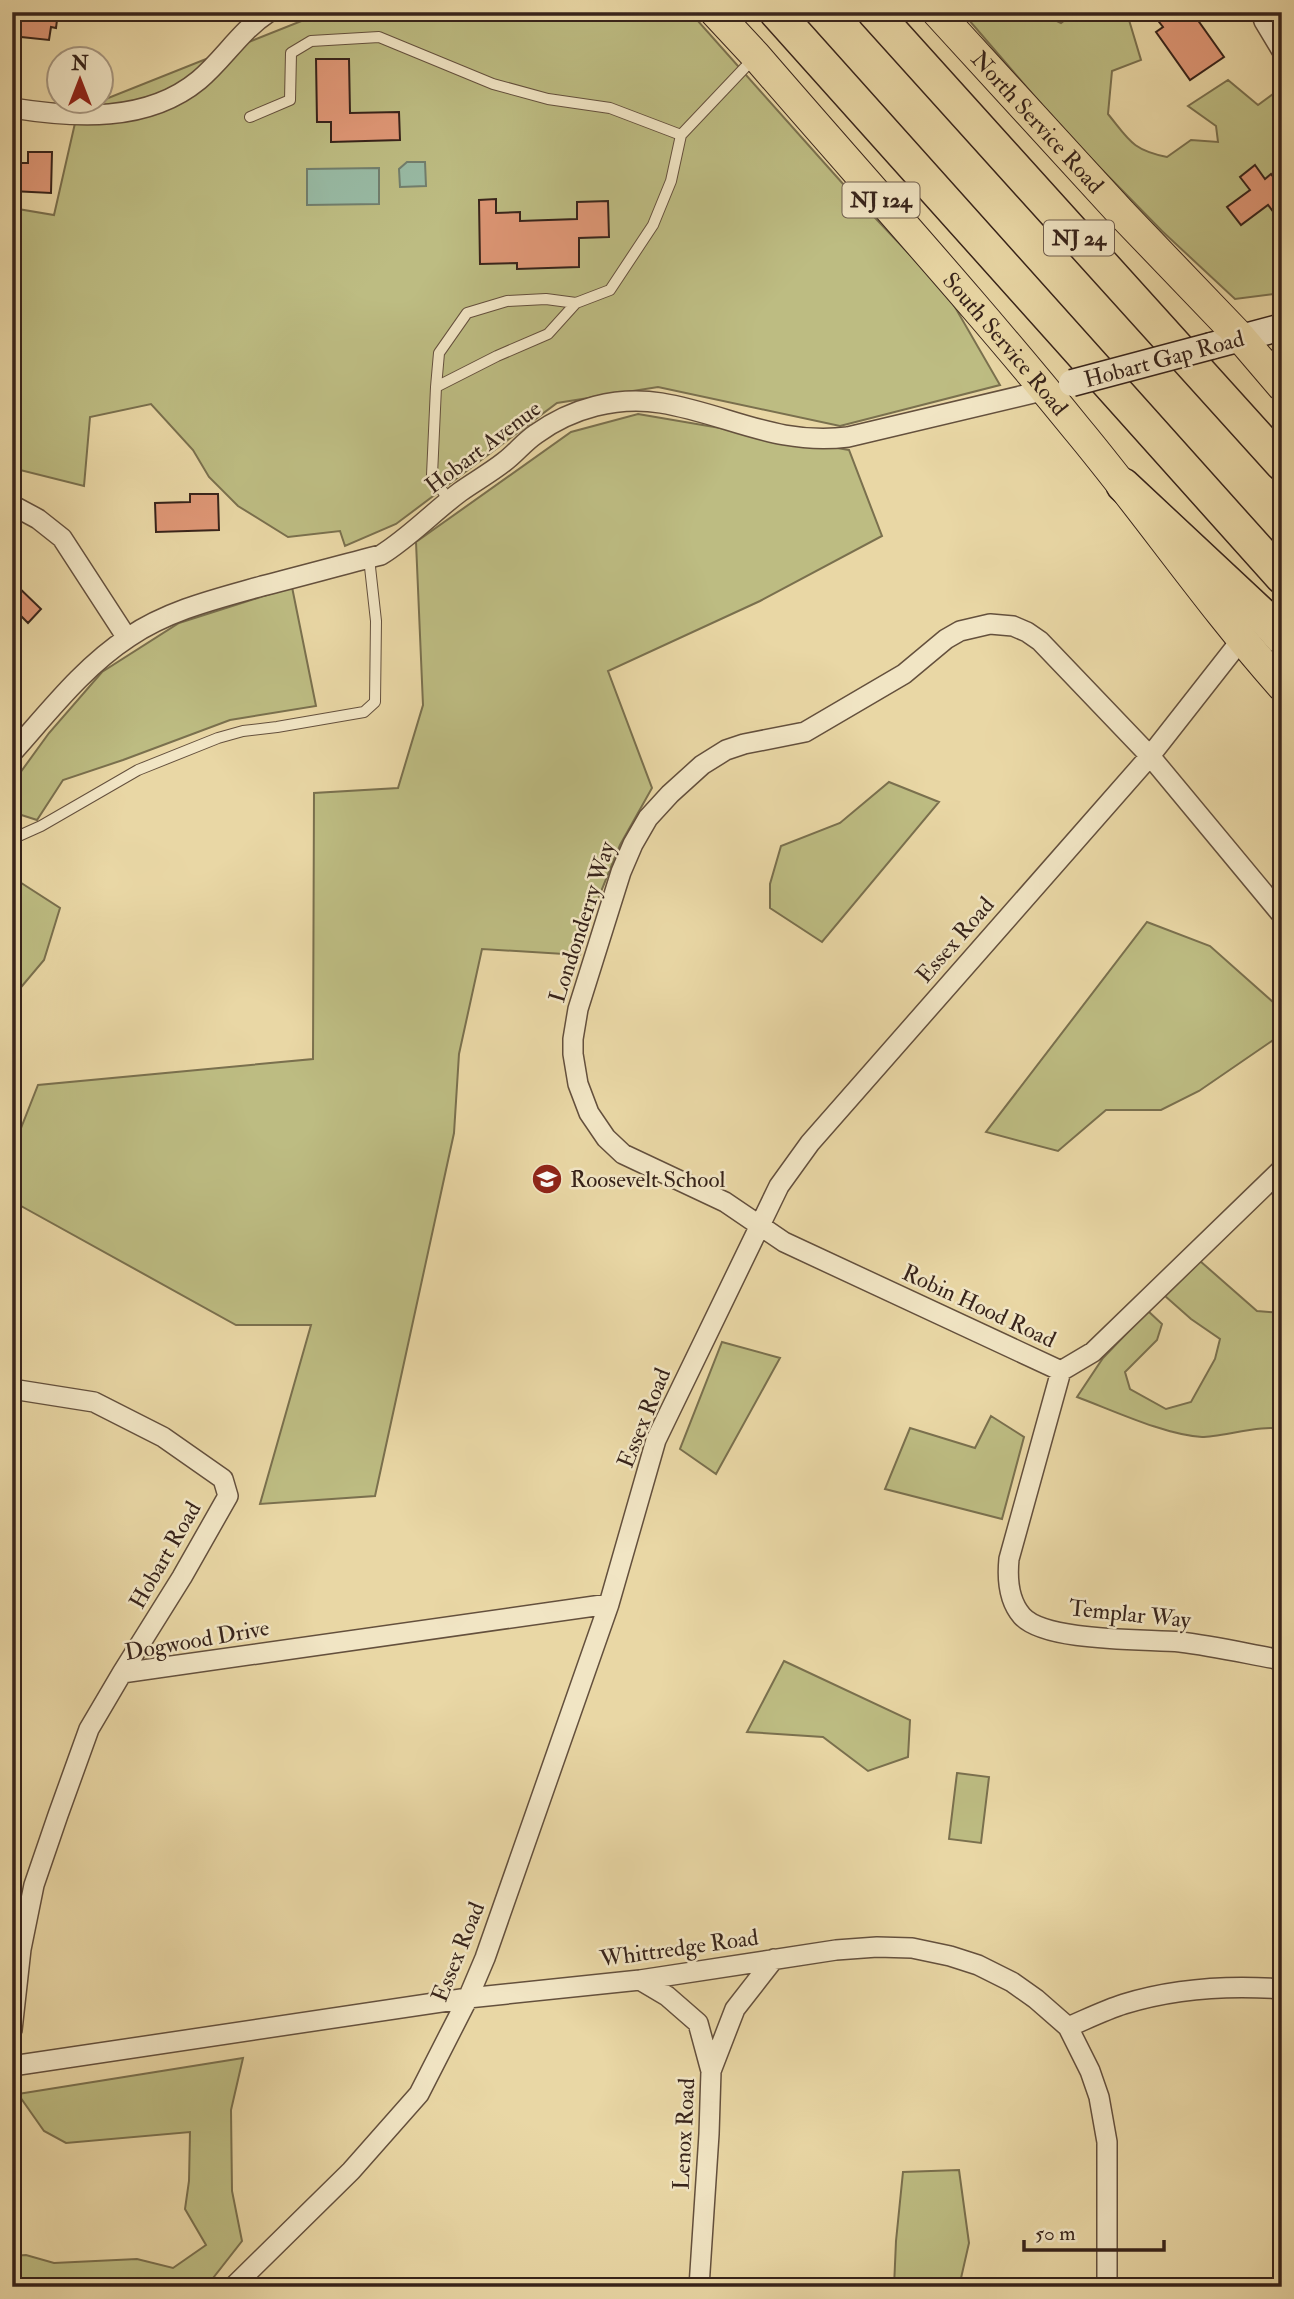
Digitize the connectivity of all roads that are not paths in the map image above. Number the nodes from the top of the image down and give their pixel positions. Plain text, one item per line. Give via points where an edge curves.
1 (269, 12) edge
2 (715, 12) edge
3 (776, 12) edge
4 (874, 12) edge
5 (937, 12) edge
6 (1261, 12) edge
7 (1282, 51) edge
8 (756, 56) junction
9 (12, 108) edge
10 (250, 117) dead end
11 (681, 135) junction
12 (576, 303) junction
13 (1282, 327) edge
14 (1241, 338) junction
15 (1059, 386) junction
16 (1282, 386) edge
17 (436, 387) junction
18 (1282, 464) edge
19 (1123, 485) junction
20 (449, 501) junction
21 (12, 505) edge
22 (369, 558) junction
23 (1282, 577) edge
24 (127, 638) junction
25 (1282, 638) edge
26 (1241, 640) junction
27 (1282, 686) edge
28 (12, 753) edge
29 (1150, 756) junction
30 (12, 839) edge
31 (1282, 915) edge
32 (1282, 1169) edge
33 (760, 1224) junction
34 (1062, 1371) junction
35 (12, 1389) edge
36 (609, 1604) junction
37 (1282, 1660) edge
38 (122, 1674) junction
39 (774, 1959) junction
40 (639, 1980) junction
41 (1282, 1989) edge
42 (468, 1998) junction
43 (1068, 2027) junction
44 (12, 2030) edge
45 (12, 2066) edge
46 (711, 2071) junction
47 (233, 2287) edge
48 (699, 2287) edge
49 (1107, 2287) edge

1 - 9 street via 237,38 201,79 174,97 136,111 94,115
2 - 8 main road, South Service Road / NJ 124
3 - 23 highway
4 - 18 highway, NJ 24
5 - 14 main road, North Service Road
6 - 7 street
8 - 11 lane
8 - 15 main road, South Service Road / NJ 124
10 - 11 lane via 290,100 291,53 311,41 379,37 493,84 548,99 610,108
11 - 12 lane via 671,181 653,225 610,290
12 - 17 lane via 548,334
12 - 17 lane via 507,301 467,313 439,353
13 - 14 street, Hobart Gap Road
14 - 15 street, Hobart Gap Road, bridge
14 - 16 main road, North Service Road
15 - 19 main road, South Service Road / NJ 124
15 - 20 street, Hobart Avenue via 827,440 775,434 661,403 624,401 587,408 558,421
17 - 20 lane via 432,475
19 - 25 highway
19 - 26 main road, South Service Road / NJ 124
20 - 22 street, Hobart Avenue via 399,543
21 - 24 street via 62,538
22 - 24 street, Hobart Avenue via 200,603
22 - 30 lane via 376,621 372,706 364,712 243,731 207,742 138,770
24 - 28 street, Hobart Avenue via 97,662
26 - 27 main road, South Service Road / NJ 124
26 - 29 street, Essex Road
29 - 31 street, Londonderry Way
29 - 33 street, Essex Road via 810,1143 779,1186
29 - 33 street, Londonderry Way via 1040,641 1013,626 990,624 946,639 904,674 805,732 726,750 702,765 648,818 621,872 578,1009 573,1046 578,1084 597,1126 616,1149
32 - 34 street, Robin Hood Road via 1093,1352
33 - 34 street, Robin Hood Road via 784,1242
33 - 36 street, Essex Road via 656,1440
34 - 37 street, Templar Way via 1009,1559 1010,1590 1023,1617 1036,1626 1083,1636 1182,1642
35 - 38 street, Hobart Road via 94,1402 163,1437 223,1479 228,1496
36 - 38 street, Dogwood Drive
36 - 42 street, Essex Road
38 - 44 street, Dogwood Drive via 89,1729 34,1885
39 - 40 street, Whittredge Road
39 - 43 street, Whittredge Road via 877,1947 950,1956 1012,1982
39 - 46 street, Lenox Road via 734,2009
40 - 42 street, Whittredge Road
40 - 46 street via 667,1996 698,2023
41 - 43 street via 1235,1985 1167,1993 1123,2004
42 - 45 street, Whittredge Road
42 - 47 street, Essex Road via 419,2094 351,2171
43 - 49 street, Whittredge Road via 1099,2097 1107,2142
46 - 48 street, Lenox Road

